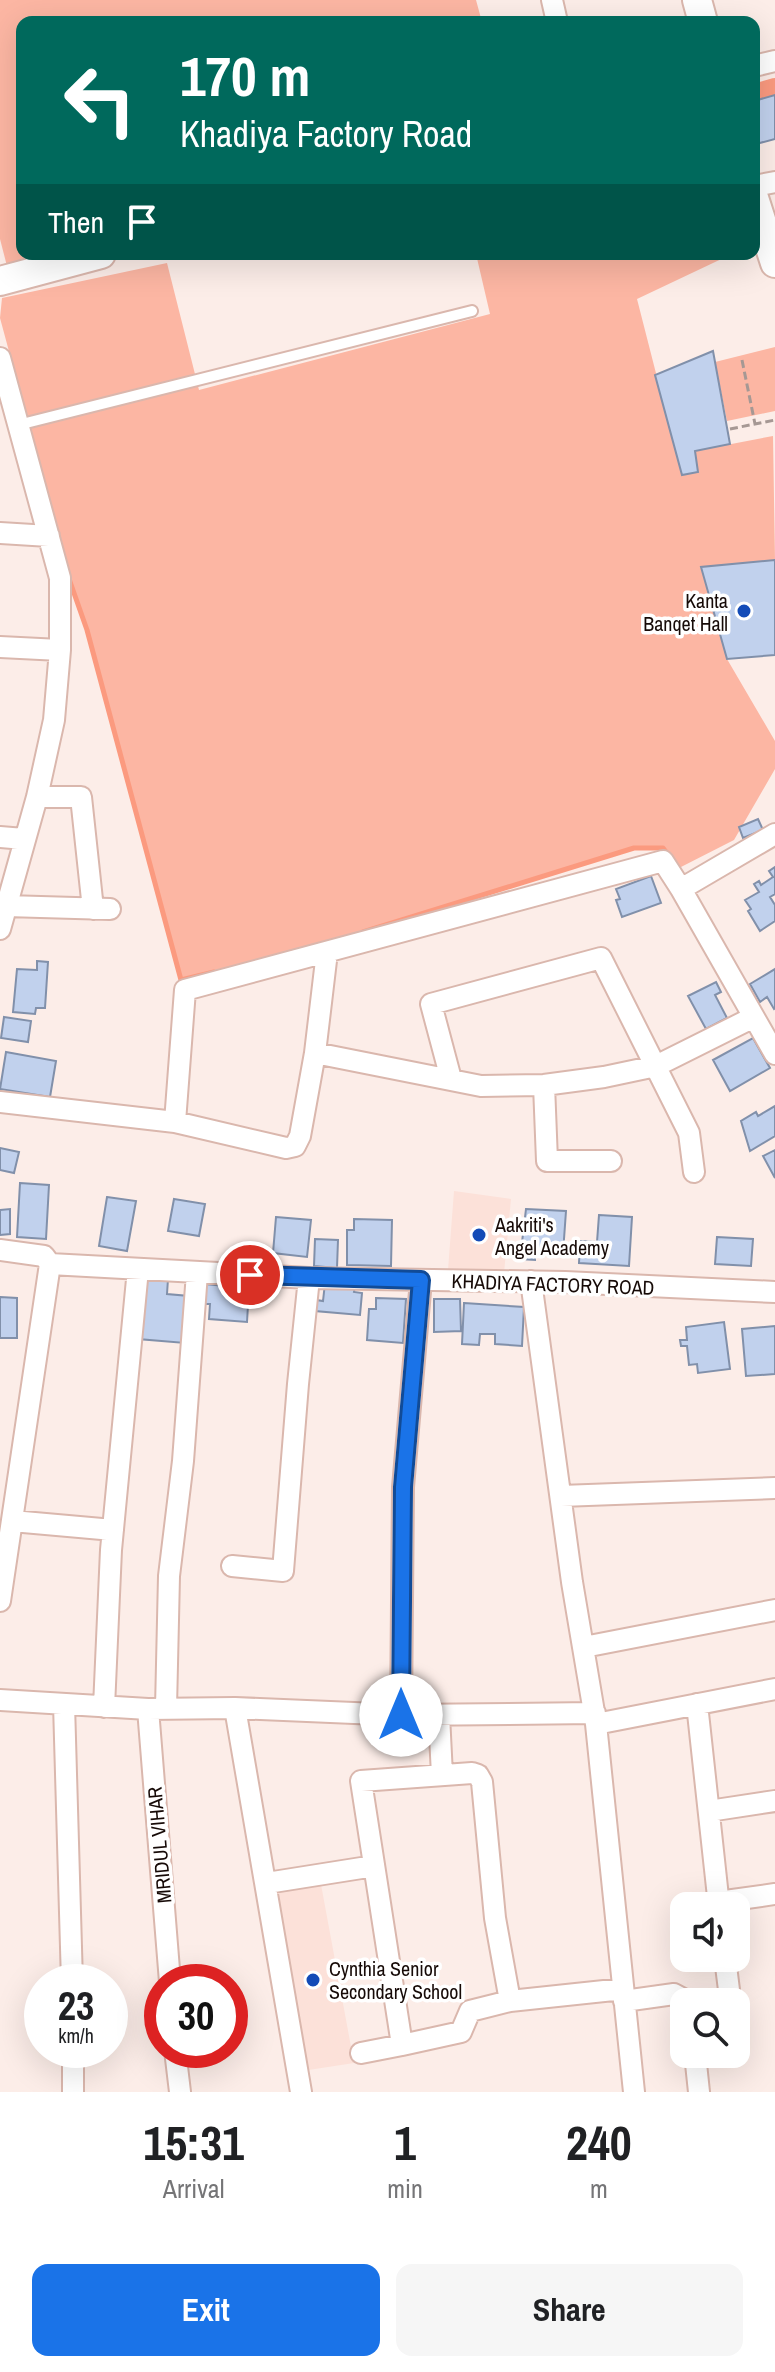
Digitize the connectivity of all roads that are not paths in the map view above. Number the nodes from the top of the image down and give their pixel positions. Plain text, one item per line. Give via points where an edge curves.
1 (760, 217) edge
2 (79, 260) edge
3 (775, 263) edge
4 (0, 281) edge
5 (472, 311) dead end
6 (0, 358) edge
7 (18, 425) junction
8 (0, 533) edge
9 (49, 536) junction
10 (0, 647) edge
11 (60, 650) junction
12 (37, 797) junction
13 (775, 834) edge
14 (0, 837) edge
15 (24, 839) junction
16 (681, 889) junction
17 (6, 906) junction
18 (0, 929) edge
19 (327, 952) junction
20 (754, 1017) junction
21 (315, 1053) junction
22 (775, 1054) edge
23 (656, 1066) junction
24 (451, 1079) junction
25 (544, 1085) junction
26 (0, 1102) edge
27 (175, 1122) junction
28 (611, 1161) dead end
29 (694, 1172) dead end
30 (0, 1250) edge
31 (50, 1264) junction
32 (138, 1269) junction
33 (197, 1273) junction
34 (309, 1278) junction
35 (421, 1280) junction
36 (531, 1281) junction
37 (775, 1292) edge
38 (775, 1488) edge
39 (561, 1496) junction
40 (12, 1521) junction
41 (113, 1530) junction
42 (3, 1566) edge
43 (232, 1566) dead end
44 (0, 1601) edge
45 (775, 1610) edge
46 (584, 1647) junction
47 (775, 1689) edge
48 (0, 1700) edge
49 (64, 1704) junction
50 (697, 1704) junction
51 (104, 1707) junction
52 (235, 1708) junction
53 (157, 1709) junction
54 (401, 1715) junction
55 (439, 1715) junction
56 (595, 1718) junction
57 (442, 1775) junction
58 (775, 1801) edge
59 (709, 1811) junction
60 (374, 1866) junction
61 (267, 1883) junction
62 (717, 1892) edge
63 (775, 1894) edge
64 (750, 1898) edge
65 (71, 1964) edge
66 (169, 1964) edge
67 (670, 1994) edge
68 (623, 1995) junction
69 (510, 2001) junction
70 (402, 2045) junction
71 (361, 2053) dead end
72 (73, 2068) edge
73 (177, 2068) edge
74 (696, 2068) edge
75 (73, 2092) edge
76 (180, 2092) edge
77 (301, 2092) edge
78 (634, 2092) edge
79 (699, 2092) edge

1 - 3 main road
2 - 4 main road
5 - 7 lane
6 - 7 street
7 - 9 street
8 - 9 street
9 - 11 street via 60,578
10 - 11 street
11 - 12 street via 54,720
12 - 15 street
12 - 17 street via 81,797 102,909
13 - 16 street
14 - 15 street
15 - 17 street
16 - 19 street via 663,861
16 - 20 street
17 - 18 street
19 - 21 street
19 - 27 street via 185,990
20 - 22 street
20 - 23 street
21 - 24 street
21 - 27 street via 295,1146
23 - 24 street via 601,958 431,1004
23 - 25 street
23 - 29 street via 689,1133
24 - 25 street via 481,1086
25 - 28 street via 547,1161
26 - 27 street
30 - 31 street, KHADIYA FACTORY ROAD via 44,1256
31 - 32 street, KHADIYA FACTORY ROAD
31 - 40 street
32 - 33 street, KHADIYA FACTORY ROAD
32 - 41 street
33 - 34 street, KHADIYA FACTORY ROAD
33 - 53 street, MRIDUL VIHAR
34 - 35 street, KHADIYA FACTORY ROAD
34 - 43 street via 283,1571
35 - 36 street, KHADIYA FACTORY ROAD
35 - 54 street via 403,1487
36 - 37 street, KHADIYA FACTORY ROAD
36 - 39 street
38 - 39 street
39 - 46 street
40 - 41 street
40 - 42 street
41 - 51 street
42 - 44 street
45 - 46 street
46 - 56 street
47 - 50 street
48 - 49 street
49 - 51 street
49 - 65 street
50 - 56 street
50 - 59 street
51 - 53 street
52 - 53 street
52 - 54 street
52 - 61 street
53 - 66 street, MRIDUL VIHAR
54 - 55 street
55 - 56 street
55 - 57 street
56 - 68 street
57 - 60 street via 361,1781
57 - 69 street via 472,1773 482,1782 495,1918
58 - 59 street
59 - 62 street
60 - 61 street
60 - 70 street
61 - 77 street
63 - 64 street
67 - 68 street
68 - 69 street
68 - 78 street
69 - 70 street via 470,2011 461,2032
70 - 71 street
72 - 75 street
73 - 76 street
74 - 79 street

